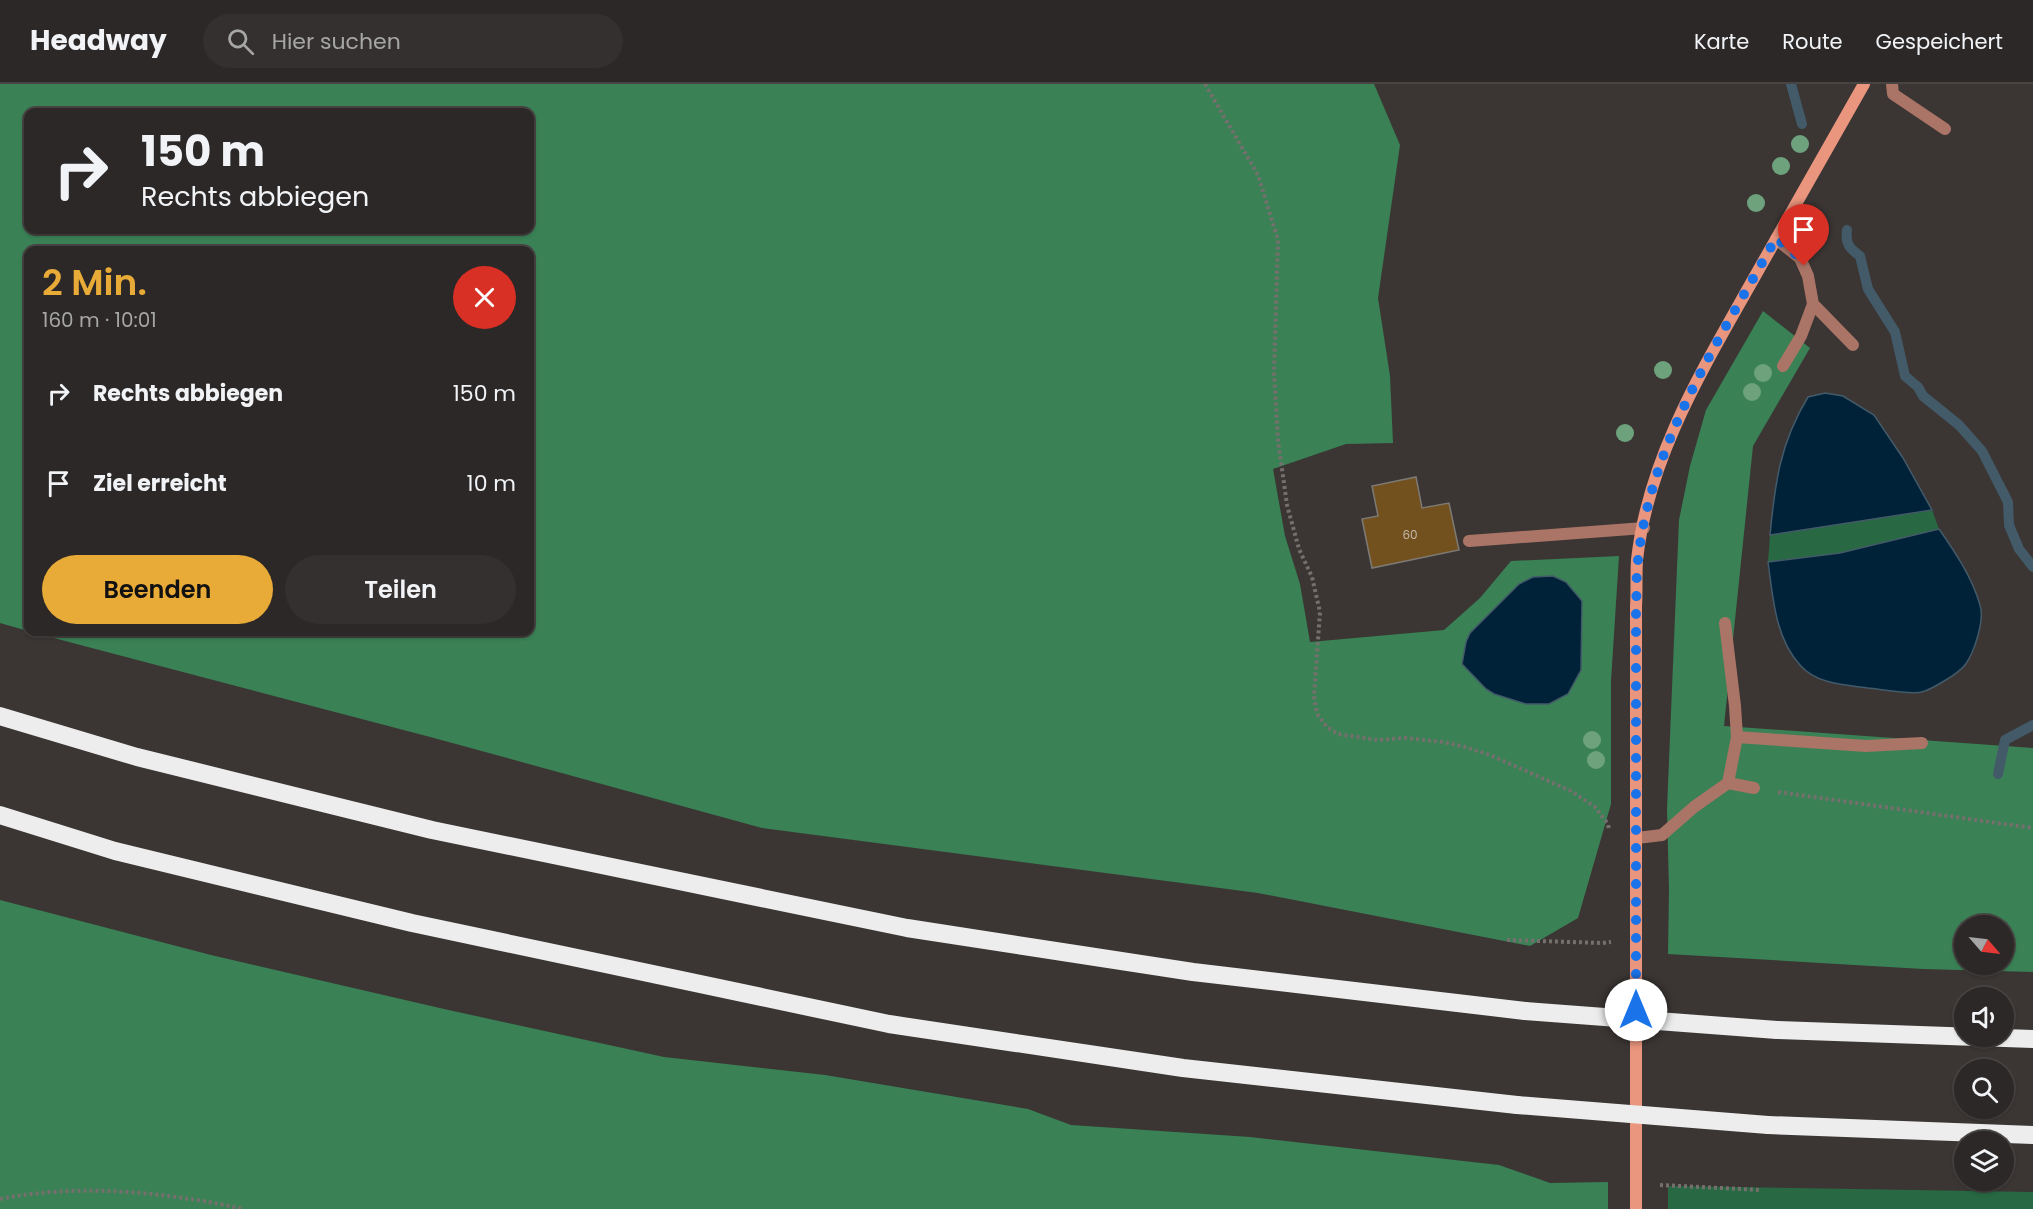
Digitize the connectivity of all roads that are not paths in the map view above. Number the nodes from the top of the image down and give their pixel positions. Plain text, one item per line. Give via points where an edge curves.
1 (1864, 84) edge
2 (1892, 84) edge
3 (1945, 129) dead end
4 (1776, 238) junction
5 (1813, 304) junction
6 (1854, 345) dead end
7 (1783, 366) dead end
8 (1644, 528) junction
9 (1469, 542) dead end
10 (1725, 623) dead end
11 (0, 716) edge
12 (1737, 737) junction
13 (1922, 743) dead end
14 (1728, 783) junction
15 (1754, 788) dead end
16 (0, 815) edge
17 (1637, 838) junction
18 (2033, 1039) edge
19 (2033, 1135) edge
20 (1636, 1209) edge

1 - 4 main road
2 - 3 lane via 1893,94
4 - 5 lane via 1800,258
4 - 8 main road via 1710,353 1677,421 1659,467
5 - 6 lane
5 - 7 lane via 1802,336
8 - 9 lane
8 - 17 main road via 1636,606
10 - 12 lane
11 - 18 highway, bridge via 137,757 432,830 907,928 1193,972 1525,1011 1777,1030
12 - 13 lane via 1866,746
12 - 14 lane
14 - 15 lane
14 - 17 lane via 1662,835
16 - 19 highway, bridge via 115,851 412,923 889,1024 1183,1068 1517,1105 1768,1125
17 - 20 main road

